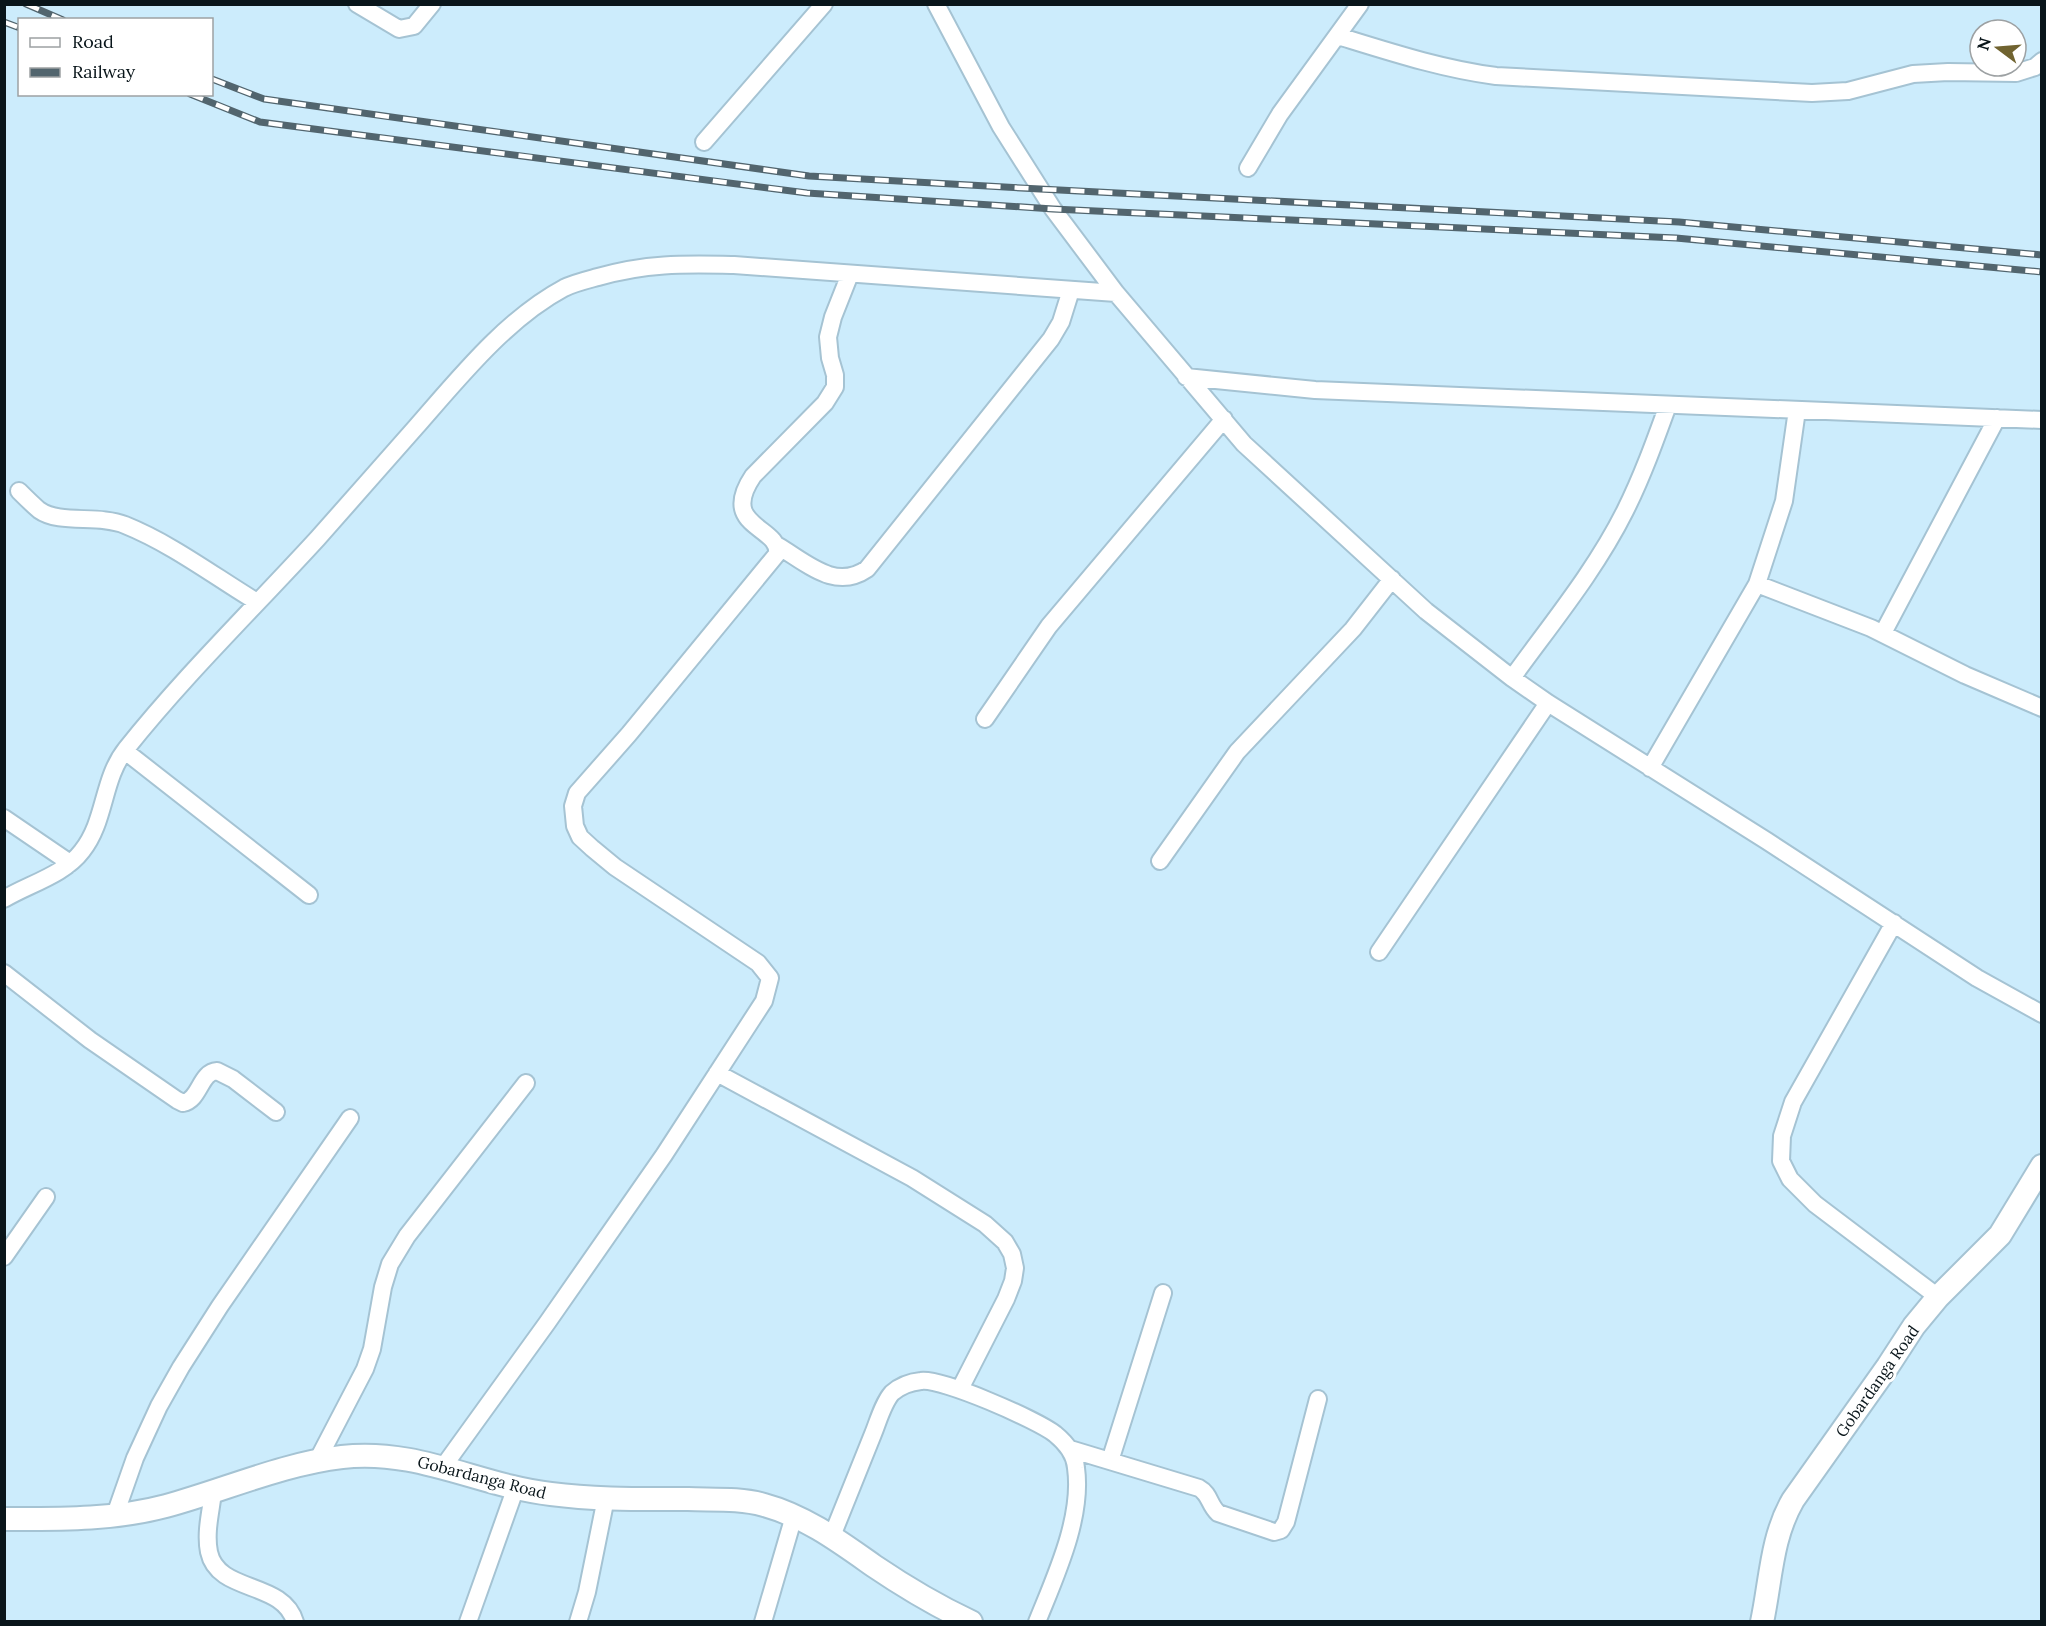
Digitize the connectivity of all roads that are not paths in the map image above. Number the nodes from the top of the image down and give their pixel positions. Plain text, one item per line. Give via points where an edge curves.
1 (357, 4) edge
2 (432, 4) edge
3 (824, 4) edge
4 (936, 4) edge
5 (1360, 4) edge
6 (1338, 36) junction
7 (2042, 61) edge
8 (704, 142) dead end
9 (1248, 168) dead end
10 (850, 274) junction
11 (1071, 290) junction
12 (1116, 293) junction
13 (1186, 377) junction
14 (1668, 405) junction
15 (1797, 410) junction
16 (1997, 418) junction
17 (1224, 419) junction
18 (2042, 420) edge
19 (19, 491) dead end
20 (778, 546) junction
21 (1392, 579) junction
22 (1757, 584) junction
23 (257, 602) junction
24 (1883, 633) junction
25 (1512, 678) junction
26 (1548, 703) junction
27 (2042, 708) edge
28 (985, 719) dead end
29 (125, 751) junction
30 (1650, 768) junction
31 (4, 818) edge
32 (1160, 861) dead end
33 (70, 863) junction
34 (309, 895) dead end
35 (4, 899) edge
36 (1894, 923) junction
37 (1379, 952) dead end
38 (4, 973) edge
39 (2042, 1014) edge
40 (717, 1073) junction
41 (526, 1083) dead end
42 (276, 1112) dead end
43 (350, 1118) dead end
44 (2042, 1166) edge
45 (46, 1197) dead end
46 (4, 1257) edge
47 (1163, 1293) dead end
48 (1938, 1296) junction
49 (960, 1389) junction
50 (1318, 1399) dead end
51 (1070, 1449) junction
52 (1110, 1461) junction
53 (316, 1463) junction
54 (443, 1467) junction
55 (516, 1487) junction
56 (213, 1492) junction
57 (606, 1498) junction
58 (116, 1515) junction
59 (794, 1516) junction
60 (4, 1519) edge
61 (832, 1536) junction
62 (295, 1622) edge
63 (468, 1622) edge
64 (578, 1622) edge
65 (763, 1622) edge
66 (971, 1622) edge
67 (1037, 1622) edge
68 (1762, 1622) edge

1 - 2 street via 399,29 414,26
3 - 8 street
4 - 12 street via 1000,128 1053,209
5 - 6 street
6 - 7 street via 1461,72 1812,93 1856,89 1913,74 2016,73
6 - 9 street via 1280,114
10 - 11 street
10 - 20 street via 828,337 835,387 825,403 744,488 742,497 748,521
10 - 23 street via 660,264 629,268 565,287 514,322 452,385
11 - 12 street
11 - 20 street via 1051,339 867,569 857,576 832,577
12 - 13 street
13 - 14 street via 1315,390
13 - 17 street
14 - 15 street
14 - 25 street via 1624,513
15 - 16 street
15 - 22 street via 1784,501
16 - 18 street
16 - 24 street
17 - 21 street via 1244,444
17 - 28 street via 1049,626
19 - 23 street via 50,515 95,518 139,531
20 - 40 street via 772,562 577,793 573,806 575,826 592,848 758,963 770,978 764,1001
21 - 25 street via 1426,611
21 - 32 street via 1353,629 1237,752
22 - 24 street
22 - 30 street
23 - 29 street
24 - 27 street via 1965,675
25 - 26 street
26 - 30 street
26 - 37 street
29 - 33 street via 111,775 93,834
29 - 34 street
30 - 36 street
31 - 33 street
33 - 35 street
36 - 39 street via 1977,978
36 - 48 street via 1793,1102 1782,1136 1781,1161 1790,1179 1815,1203
38 - 42 street via 90,1040 177,1100 191,1100 209,1074 217,1071
40 - 49 street via 912,1178 985,1224 1005,1242 1012,1254 1014,1281
40 - 54 street via 619,1220
41 - 53 street via 407,1236 390,1264 365,1369
43 - 58 street via 181,1367 135,1458
44 - 48 main road, Gobardanga Road via 2000,1235
45 - 46 street
47 - 52 street
48 - 68 main road, Gobardanga Road via 1784,1515 1775,1543
49 - 51 street via 1039,1424
49 - 61 street via 922,1380 904,1385 891,1395
50 - 52 street via 1281,1530 1274,1532 1226,1517 1213,1508 1206,1492 1199,1488
51 - 52 street
51 - 67 street via 1076,1468 1072,1522 1064,1556
53 - 54 main road, Gobardanga Road via 342,1457 379,1456
53 - 56 main road, Gobardanga Road
54 - 55 main road, Gobardanga Road
55 - 57 main road, Gobardanga Road
55 - 63 street
56 - 58 main road, Gobardanga Road via 164,1507
56 - 62 street via 207,1535 209,1554 230,1578 285,1603
57 - 59 main road, Gobardanga Road via 763,1504
57 - 64 street
58 - 60 main road, Gobardanga Road
59 - 61 main road, Gobardanga Road
59 - 65 street
61 - 66 main road, Gobardanga Road via 921,1596

